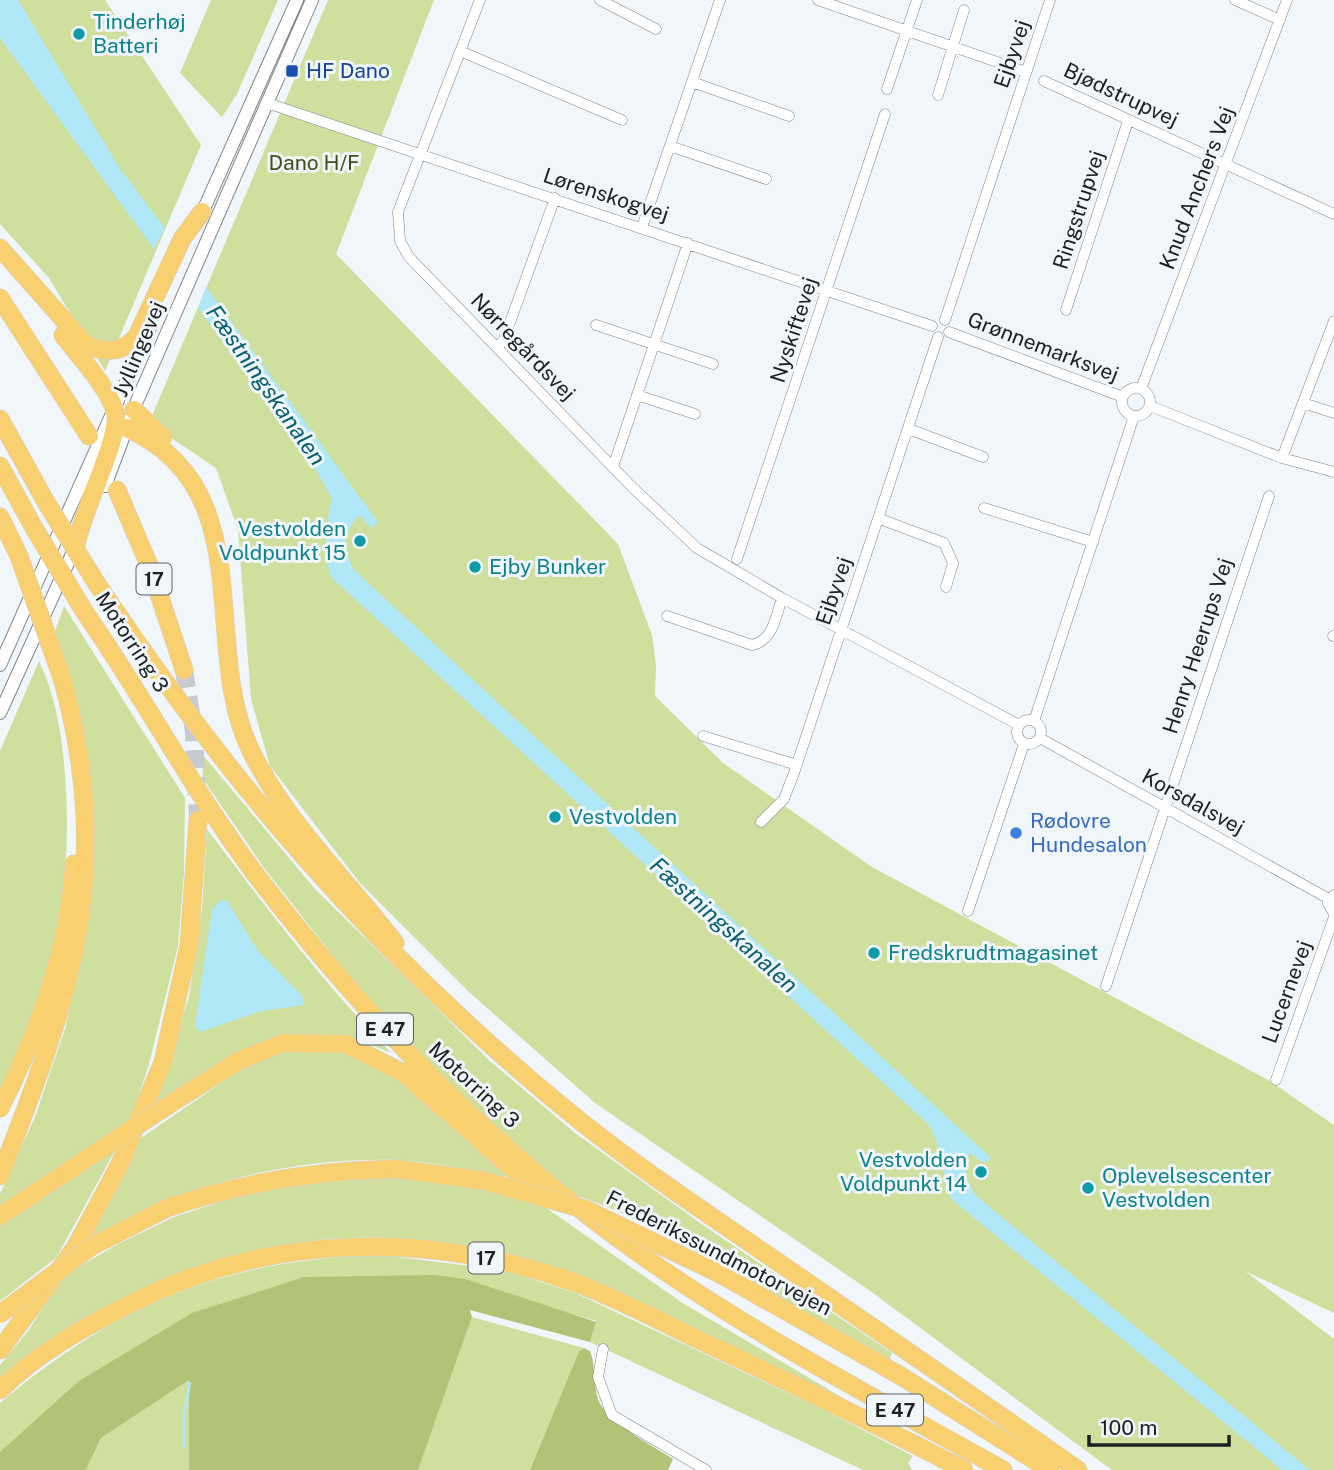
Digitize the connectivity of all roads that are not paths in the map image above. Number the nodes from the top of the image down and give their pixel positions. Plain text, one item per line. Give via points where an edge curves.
1 (297, 0) edge
2 (312, 0) edge
3 (480, 0) edge
4 (600, 0) edge
5 (720, 0) edge
6 (818, 0) edge
7 (917, 0) edge
8 (1050, 0) edge
9 (1236, 0) edge
10 (1287, 0) edge
11 (964, 10) dead end
12 (1280, 20) junction
13 (656, 29) dead end
14 (906, 33) junction
15 (952, 48) junction
16 (460, 51) junction
17 (1027, 72) junction
18 (1044, 81) dead end
19 (692, 82) junction
20 (887, 89) dead end
21 (938, 95) dead end
22 (267, 103) junction
23 (885, 114) dead end
24 (789, 116) dead end
25 (622, 120) dead end
26 (1128, 121) junction
27 (670, 146) junction
28 (420, 156) junction
29 (1226, 164) junction
30 (766, 179) dead end
31 (555, 198) junction
32 (202, 212) junction
33 (1334, 214) edge
34 (642, 227) junction
35 (688, 243) junction
36 (0, 248) edge
37 (16, 270) junction
38 (828, 289) junction
39 (0, 298) edge
40 (1066, 310) dead end
41 (944, 320) junction
42 (1334, 321) edge
43 (596, 325) dead end
44 (932, 326) junction
45 (949, 332) junction
46 (938, 337) junction
47 (654, 344) junction
48 (498, 347) junction
49 (713, 364) dead end
50 (1141, 389) junction
51 (637, 395) junction
52 (1123, 397) junction
53 (1303, 403) junction
54 (1150, 406) junction
55 (114, 409) junction
56 (134, 410) junction
57 (1334, 413) edge
58 (695, 414) dead end
59 (1134, 416) junction
60 (0, 419) edge
61 (909, 429) junction
62 (108, 433) junction
63 (983, 457) dead end
64 (1282, 458) junction
65 (0, 466) edge
66 (613, 467) junction
67 (1334, 472) edge
68 (117, 490) dead end
69 (1269, 496) dead end
70 (984, 508) dead end
71 (0, 517) edge
72 (880, 519) junction
73 (1093, 542) junction
74 (76, 546) joint
75 (737, 559) dead end
76 (221, 561) junction
77 (946, 587) dead end
78 (782, 598) junction
79 (667, 616) dead end
80 (841, 630) junction
81 (0, 665) edge
82 (184, 670) tunnel mouth
83 (0, 713) edge
84 (1034, 721) junction
85 (73, 724) junction
86 (1019, 725) junction
87 (703, 736) dead end
88 (1040, 738) junction
89 (1024, 744) junction
90 (797, 765) junction
91 (1164, 809) junction
92 (198, 820) tunnel mouth
93 (761, 822) dead end
94 (1331, 897) edge
95 (968, 911) dead end
96 (1334, 916) edge
97 (1105, 986) dead end
98 (438, 998) junction
99 (1276, 1080) dead end
100 (0, 1108) edge
101 (0, 1176) edge
102 (4, 1214) edge
103 (645, 1258) junction
104 (0, 1314) edge
105 (603, 1349) dead end
106 (0, 1350) edge
107 (0, 1390) edge
108 (706, 1470) edge
109 (964, 1470) edge
110 (1003, 1470) edge
111 (1050, 1470) edge
112 (1078, 1470) edge

1 - 32 street, Jyllingevej
2 - 22 street, Jyllingevej
3 - 16 street, Nørregårdsvej
4 - 13 street
5 - 19 street
6 - 14 street
7 - 14 street
8 - 17 street, Ejbyvej
9 - 12 street
10 - 12 street, Knud Anchers Vej
11 - 15 street
12 - 29 street, Knud Anchers Vej
14 - 15 street
14 - 20 street
15 - 17 street
15 - 21 street
16 - 25 street
16 - 28 street, Nørregårdsvej
17 - 41 street, Ejbyvej
18 - 26 street, Bjødstrupvej
19 - 24 street
19 - 27 street
22 - 28 street, Lørenskogvej
22 - 56 street, Jyllingevej
23 - 38 street, Nyskiftevej
26 - 29 street, Bjødstrupvej
26 - 40 street, Ringstrupvej
27 - 30 street
27 - 34 street
28 - 31 street, Lørenskogvej
28 - 48 street, Nørregårdsvej via 398,212 400,242 409,257
29 - 33 street, Bjødstrupvej
29 - 50 street, Knud Anchers Vej
31 - 34 street, Lørenskogvej
31 - 48 street
32 - 37 highway via 182,239 137,336 124,348 105,351 86,345
32 - 55 street, Jyllingevej
34 - 35 street, Lørenskogvej
35 - 38 street, Lørenskogvej
35 - 47 street
36 - 37 highway
37 - 55 highway
38 - 44 street, Lørenskogvej
38 - 75 street, Nyskiftevej
39 - 62 highway
41 - 44 street
41 - 45 street
42 - 53 street
43 - 47 street
44 - 46 street
45 - 46 street
45 - 52 street, Grønnemarksvej
46 - 61 street, Ejbyvej
47 - 49 street
47 - 51 street
48 - 66 street, Nørregårdsvej
50 - 52 street via 1130,389
50 - 54 street via 1149,396
51 - 58 street
51 - 66 street
52 - 59 street via 1126,411
53 - 57 street
53 - 64 street
54 - 59 street via 1144,414
54 - 64 street
55 - 62 highway
56 - 62 street, Jyllingevej
56 - 76 highway via 179,450 206,488 225,547
59 - 73 street
60 - 98 highway, Motorring 3 / E 47, bridge via 97,584 203,737 289,843
61 - 63 street
61 - 72 street, Ejbyvej
62 - 74 highway
62 - 76 highway via 157,445 182,470 197,493
62 - 81 street, Jyllingevej
64 - 67 street
65 - 103 highway, Motorring 3 / E 47, bridge via 84,611 255,873 351,992 490,1132 563,1196
66 - 78 street, Nørregårdsvej via 697,548
68 - 82 highway, 17 via 151,570
69 - 91 street, Henry Heerups Vej
70 - 73 street
71 - 85 highway, bridge via 19,556 63,681
72 - 77 street via 944,543 953,564
72 - 80 street, Ejbyvej
73 - 84 street
74 - 83 street
76 - 98 highway via 235,702 250,749 276,796 321,856
78 - 79 street via 770,635 752,645
78 - 80 street, Nørregårdsvej
80 - 86 street
80 - 90 street, Ejbyvej
84 - 86 street
84 - 88 street via 1041,728
85 - 100 highway via 76,826 67,926 36,1027
85 - 101 highway via 85,805 82,919 61,1013
86 - 89 street via 1018,738
87 - 90 street
88 - 89 street
88 - 91 street, Korsdalsvej
89 - 95 street
90 - 93 street, Ejbyvej via 784,799
91 - 94 street, Korsdalsvej
91 - 97 street, Henry Heerups Vej
92 - 106 highway via 189,945 163,1062 119,1166 75,1248
94 - 96 street via 1328,907
96 - 99 street, Lucernevej
98 - 112 highway, E 47 via 559,1104 647,1172
102 - 103 highway, bridge via 238,1061 282,1043 346,1044 403,1073 552,1204
103 - 110 highway, Motorring 3 / E 47 via 787,1349
104 - 111 highway, Frederikssundmotorvejen, bridge via 92,1246 167,1208 220,1191 310,1173 398,1169 485,1181 587,1210 720,1274 901,1376
105 - 108 street via 598,1377 612,1415
107 - 109 highway, 17 via 95,1321 159,1289 224,1266 323,1247 430,1247 495,1259 575,1282 868,1419

